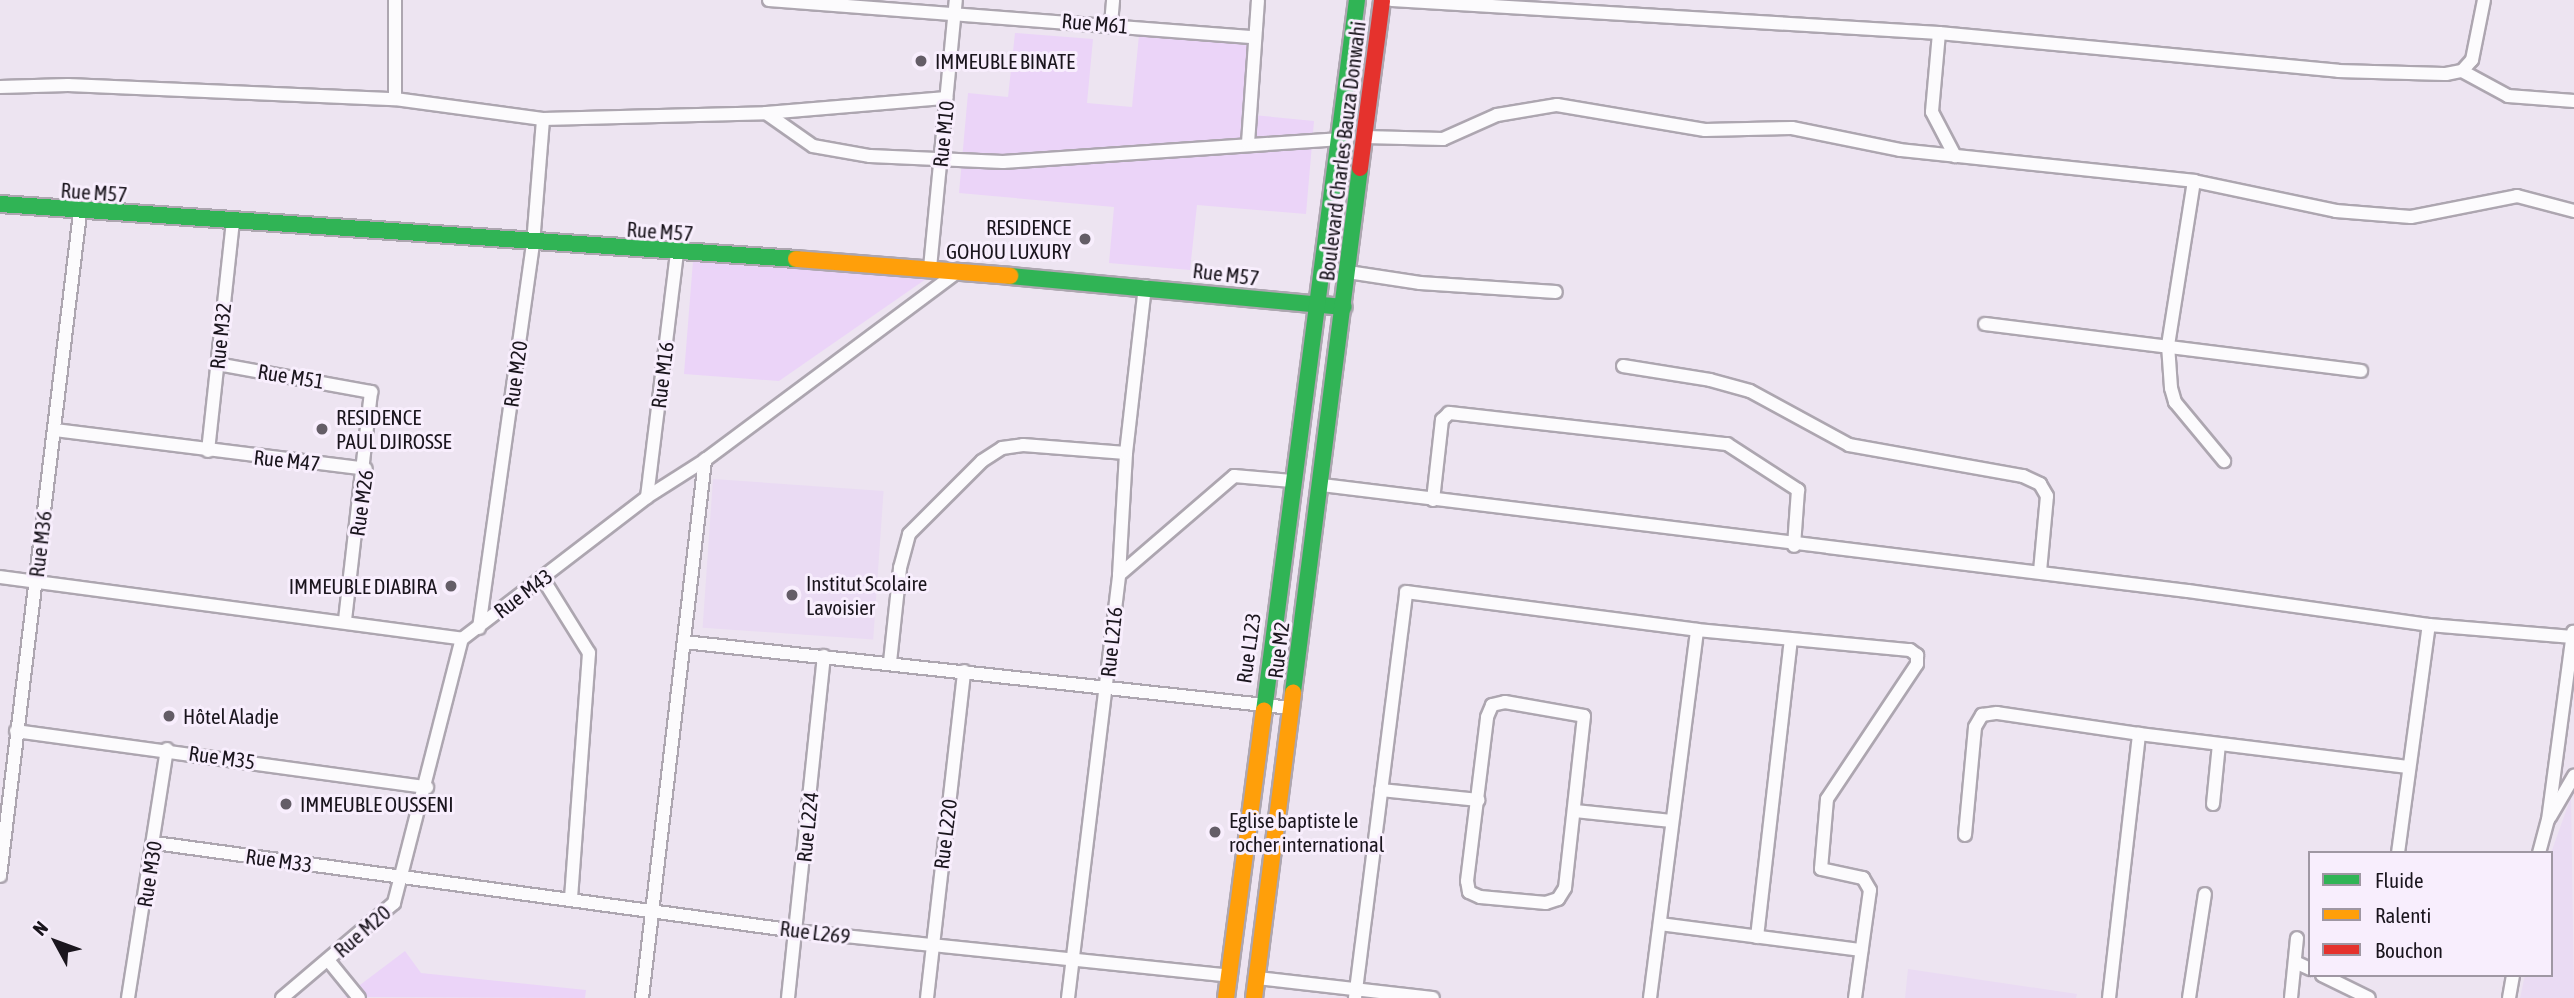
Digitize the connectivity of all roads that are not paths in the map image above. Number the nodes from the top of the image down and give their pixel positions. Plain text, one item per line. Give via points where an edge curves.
1 (395, 0) edge
2 (769, 0) edge
3 (1113, 0) edge
4 (1258, 0) edge
5 (1357, 0) edge
6 (1382, 0) edge
7 (1392, 0) edge
8 (2484, 0) edge
9 (955, 6) edge
10 (1111, 24) junction
11 (1939, 33) junction
12 (1254, 37) junction
13 (2462, 71) junction
14 (0, 87) edge
15 (946, 98) junction
16 (395, 99) junction
17 (2574, 101) edge
18 (766, 113) junction
19 (543, 120) junction
20 (1365, 137) junction
21 (1341, 139) junction
22 (1248, 143) junction
23 (941, 156) junction
24 (1955, 156) junction
25 (2194, 181) junction
26 (0, 204) edge
27 (2574, 211) edge
28 (80, 213) junction
29 (233, 222) junction
30 (533, 244) junction
31 (677, 254) junction
32 (930, 268) junction
33 (959, 271) junction
34 (1348, 272) junction
35 (1145, 286) junction
36 (1556, 292) dead end
37 (1316, 305) junction
38 (1344, 307) junction
39 (1985, 324) dead end
40 (2168, 345) junction
41 (217, 364) junction
42 (1623, 366) dead end
43 (2361, 371) dead end
44 (365, 388) joint
45 (55, 430) junction
46 (208, 451) junction
47 (1126, 453) junction
48 (705, 460) junction
49 (2224, 461) dead end
50 (366, 469) junction
51 (1292, 481) junction
52 (1322, 485) junction
53 (647, 497) junction
54 (1433, 500) junction
55 (1794, 545) junction
56 (2040, 572) junction
57 (1119, 575) junction
58 (0, 577) edge
59 (543, 579) junction
60 (35, 580) junction
61 (345, 621) junction
62 (2429, 625) junction
63 (479, 628) junction
64 (1697, 630) junction
65 (2573, 633) edge
66 (462, 639) junction
67 (1791, 640) junction
68 (684, 642) junction
69 (824, 656) junction
70 (890, 662) junction
71 (964, 671) junction
72 (1106, 688) junction
73 (1262, 705) junction
74 (1292, 708) junction
75 (16, 731) junction
76 (2139, 734) junction
77 (2219, 744) junction
78 (167, 749) junction
79 (2408, 766) junction
80 (2574, 776) edge
81 (427, 787) junction
82 (1381, 790) junction
83 (1478, 800) junction
84 (2213, 804) dead end
85 (1575, 811) junction
86 (2548, 820) junction
87 (1671, 821) junction
88 (1965, 835) dead end
89 (155, 842) junction
90 (2398, 851) edge
91 (2540, 851) edge
92 (0, 876) edge
93 (403, 877) junction
94 (2206, 894) dead end
95 (571, 899) junction
96 (652, 911) junction
97 (1660, 924) junction
98 (796, 931) junction
99 (1757, 937) junction
100 (2297, 939) dead end
101 (932, 946) junction
102 (1861, 950) junction
103 (328, 960) junction
104 (1072, 962) junction
105 (2295, 962) junction
106 (2308, 968) edge
107 (1228, 976) junction
108 (2326, 977) edge
109 (2513, 977) edge
110 (1257, 978) junction
111 (1356, 993) edge
112 (128, 998) edge
113 (282, 998) edge
114 (359, 998) edge
115 (642, 998) edge
116 (788, 998) edge
117 (927, 998) edge
118 (1068, 998) edge
119 (1226, 998) edge
120 (1254, 998) edge
121 (1433, 998) edge
122 (1650, 998) edge
123 (1855, 998) edge
124 (2109, 998) edge
125 (2189, 998) edge
126 (2291, 998) edge
127 (2369, 998) edge
128 (2509, 998) edge

1 - 16 street
2 - 9 street, Rue M61
3 - 10 street
4 - 12 street
5 - 21 main road, Boulevard Charles Bauza Donwahi
6 - 20 main road, Boulevard Charles Bauza Donwahi
7 - 11 street
8 - 13 street via 2477,44
9 - 10 street, Rue M61
9 - 15 street, Rue M10
10 - 12 street, Rue M61
11 - 13 street via 2338,71
11 - 24 street via 1931,111
12 - 22 street
13 - 17 street via 2508,96
14 - 16 street via 68,85
15 - 18 street
15 - 23 street, Rue M10
16 - 19 street
18 - 19 street
18 - 23 street via 813,146 870,156
19 - 30 street, Rue M20
20 - 24 street via 1443,139 1496,115 1557,106 1705,130 1792,128
20 - 34 main road, Boulevard Charles Bauza Donwahi
21 - 22 street
21 - 37 main road, Boulevard Charles Bauza Donwahi
22 - 23 street via 1003,162
23 - 32 street, Rue M10
24 - 25 street
25 - 27 street via 2336,211 2411,217 2517,196
25 - 40 street
26 - 28 main road, Rue M57
28 - 29 main road, Rue M57
28 - 45 street, Rue M36
29 - 30 main road, Rue M57
29 - 41 street, Rue M32
30 - 31 main road, Rue M57
30 - 63 street, Rue M20
31 - 32 main road, Rue M57
31 - 53 street, Rue M16
32 - 33 main road, Rue M57
33 - 35 main road, Rue M57
33 - 48 street, Rue M43
34 - 36 street via 1420,283
34 - 38 main road, Boulevard Charles Bauza Donwahi
35 - 37 main road, Rue M57
35 - 47 street, Rue L216
37 - 38 main road, Rue M57
37 - 51 main road, Rue L123
38 - 52 main road, Rue M2
39 - 40 street
40 - 43 street
40 - 49 street via 2175,402
41 - 44 street, Rue M51
41 - 46 street, Rue M32
42 - 56 street via 1750,391 1849,445 2023,476 2040,484 2047,496
44 - 50 street, Rue M26 via 374,398
45 - 46 street, Rue M47
45 - 60 street, Rue M36
46 - 50 street, Rue M47
47 - 57 street, Rue L216
47 - 70 street via 1023,445 1002,448 982,461 909,534 900,568
48 - 53 street, Rue M43
48 - 68 street
50 - 61 street, Rue M26
51 - 57 street via 1234,476
51 - 73 main road, Rue L123
52 - 54 street
52 - 74 main road, Rue M2
53 - 59 street, Rue M43
54 - 55 street
54 - 55 street via 1443,420 1449,413 1727,444 1798,490
55 - 56 street
56 - 62 street
57 - 72 street, Rue L216
58 - 60 street
59 - 63 street, Rue M43
59 - 95 street via 589,653
60 - 61 street
60 - 75 street, Rue M36
61 - 66 street
62 - 65 street
62 - 79 street
63 - 66 street, Rue M43
64 - 67 street
64 - 82 street via 1406,592
64 - 87 street
65 - 86 street
66 - 81 street, Rue M20
67 - 99 street
67 - 102 street via 1910,650 1917,655 1917,664 1828,799 1818,861 1828,874 1869,882
68 - 69 street
68 - 96 street
69 - 70 street
69 - 98 street, Rue L224
70 - 71 street
71 - 72 street
71 - 101 street, Rue L220
72 - 73 street
72 - 104 street, Rue L216
73 - 74 street
73 - 107 main road, Rue L123
74 - 110 main road, Rue M2
75 - 78 street, Rue M35
75 - 92 street, Rue M36
76 - 77 street
76 - 88 street via 1997,713 1982,715 1975,727
76 - 124 street
77 - 79 street
77 - 84 street
78 - 81 street, Rue M35
78 - 89 street, Rue M30
79 - 90 street
80 - 86 street
81 - 93 street, Rue M20
82 - 83 street
82 - 111 street
83 - 85 street via 1467,881 1469,892 1480,897 1546,903 1558,899 1565,888
83 - 85 street via 1487,717 1492,705 1505,702 1584,716
85 - 87 street
86 - 91 street
87 - 97 street
89 - 93 street, Rue M33
89 - 112 street, Rue M30
93 - 95 street, Rue L269
93 - 103 street, Rue M20 via 385,914
94 - 125 street
95 - 96 street, Rue L269
96 - 98 street, Rue L269
96 - 115 street
97 - 99 street
97 - 122 street
98 - 101 street, Rue L269
98 - 116 street, Rue L224
99 - 102 street
100 - 105 street
101 - 104 street, Rue L269
101 - 117 street, Rue L220
102 - 123 street
103 - 113 street, Rue M20
103 - 114 street
104 - 107 street, Rue L269
104 - 118 street, Rue L216
105 - 106 street
105 - 126 street
107 - 119 main road, Rue L123
108 - 127 street
109 - 128 street
110 - 111 street
110 - 120 main road, Rue M2
111 - 121 street

